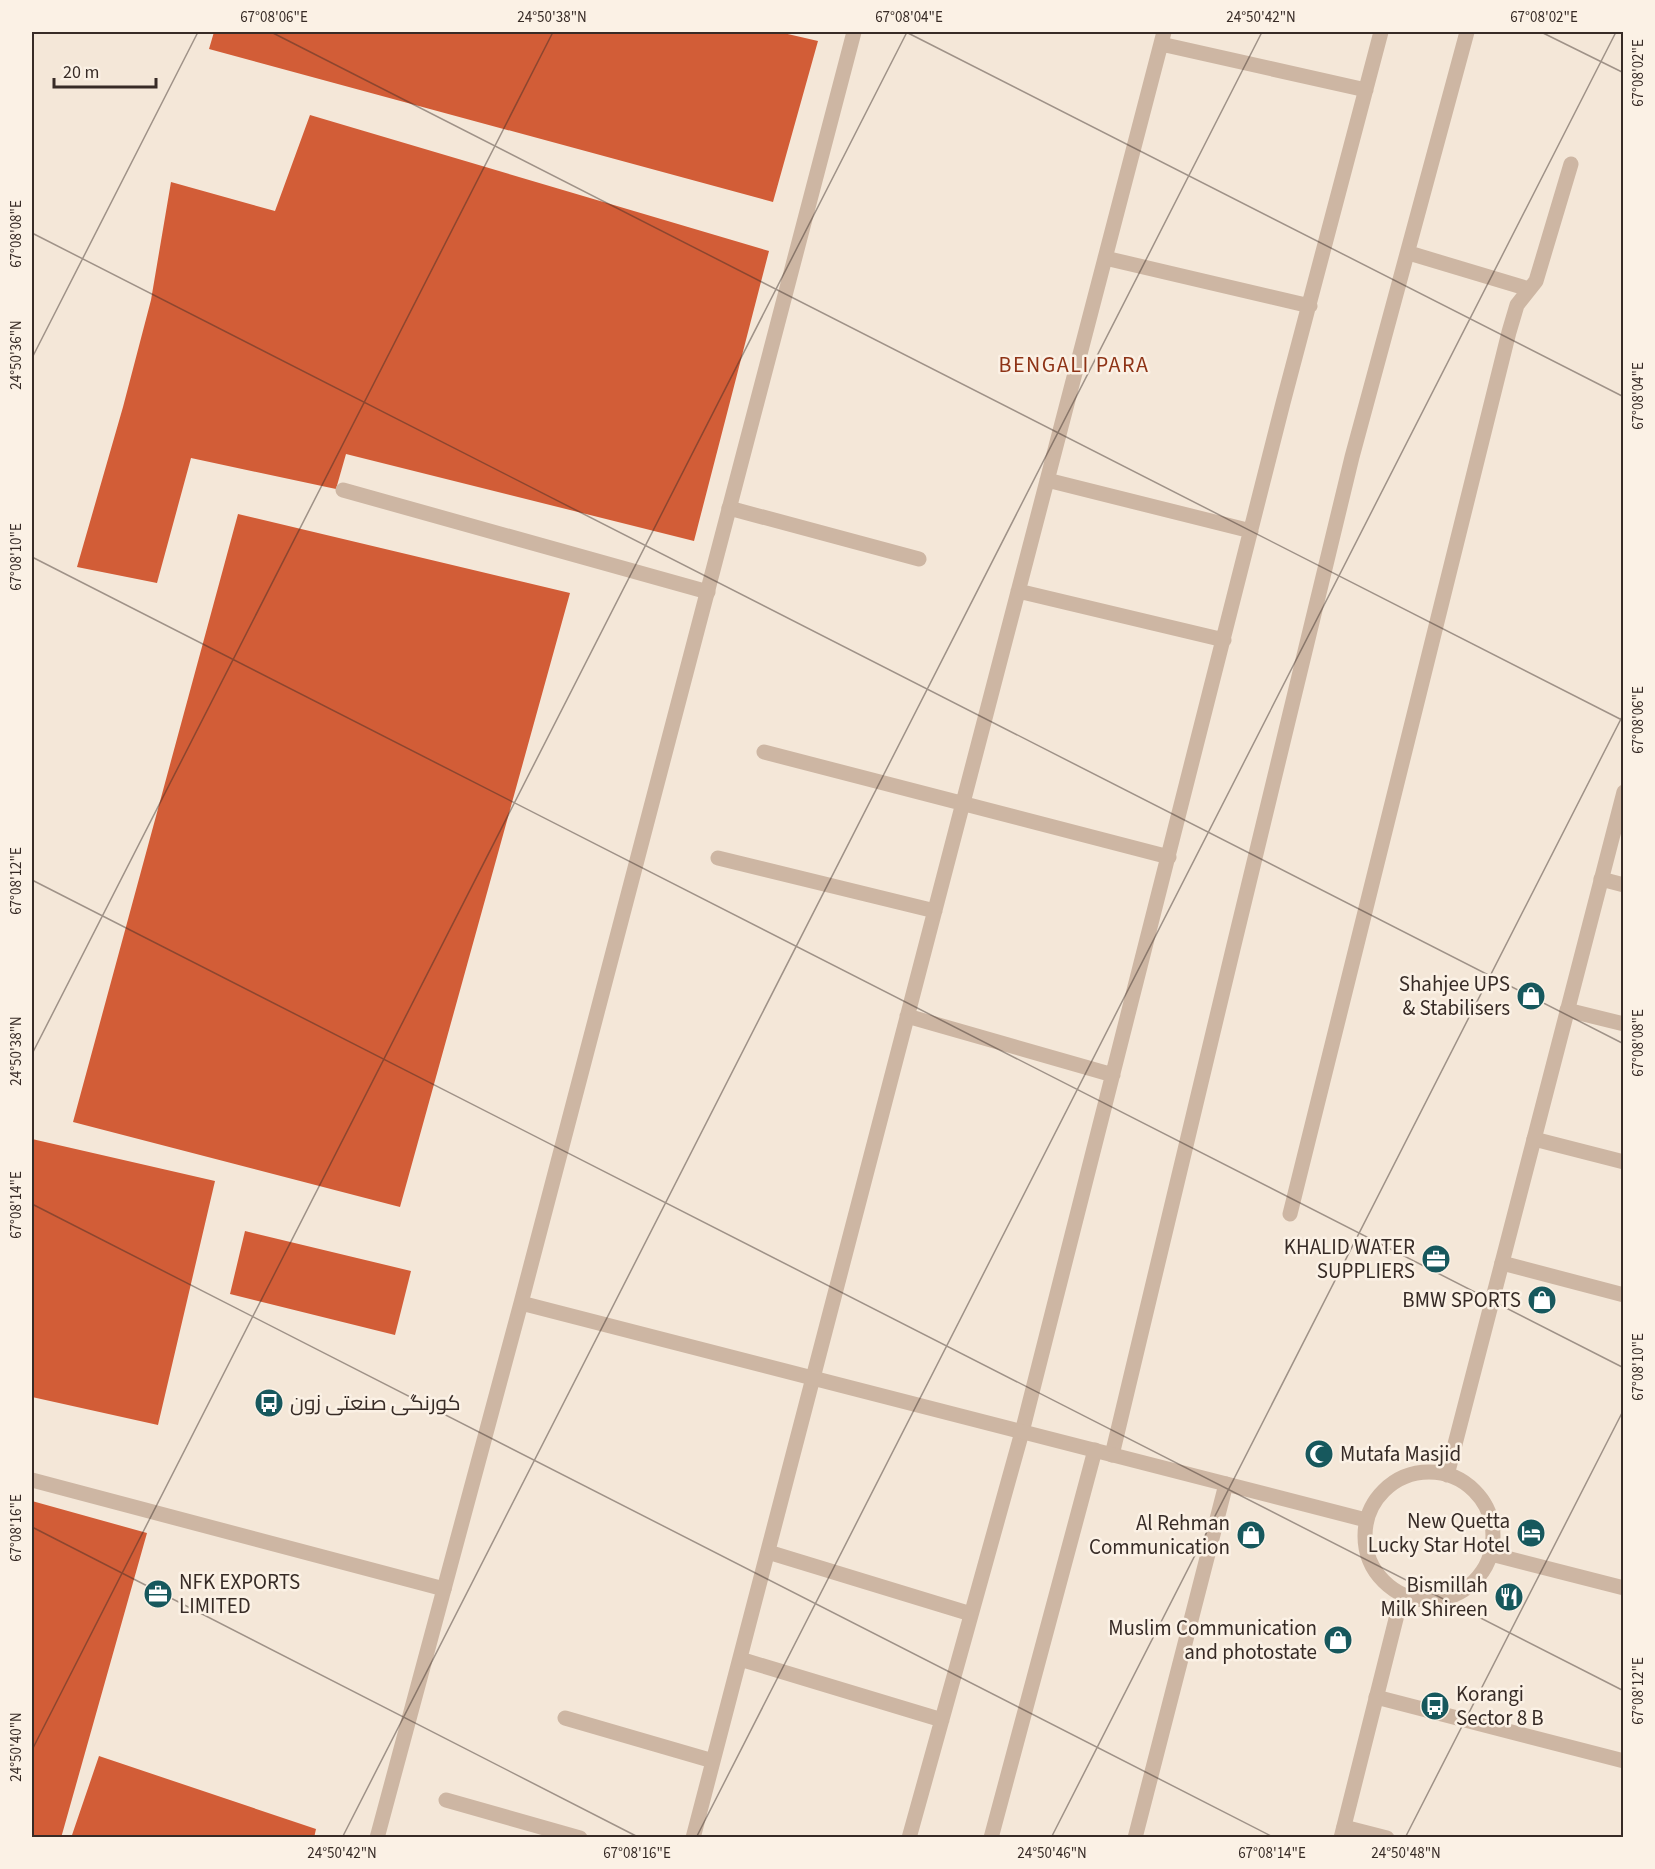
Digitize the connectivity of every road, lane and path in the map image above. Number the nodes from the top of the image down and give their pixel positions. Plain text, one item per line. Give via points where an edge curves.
1 (854, 32) edge
2 (1382, 32) edge
3 (1467, 32) edge
4 (1162, 38) edge
5 (1366, 90) junction
6 (1571, 164) dead end
7 (1409, 253) junction
8 (1105, 258) junction
9 (1529, 289) junction
10 (1310, 306) junction
11 (1047, 480) junction
12 (343, 490) dead end
13 (729, 508) junction
14 (1251, 531) junction
15 (919, 559) dead end
16 (1018, 591) junction
17 (708, 592) junction
18 (1224, 640) junction
19 (764, 752) dead end
20 (1623, 792) edge
21 (963, 803) junction
22 (1169, 857) junction
23 (718, 858) dead end
24 (1601, 879) junction
25 (1623, 885) edge
26 (935, 911) junction
27 (1567, 1010) junction
28 (908, 1016) junction
29 (1623, 1024) edge
30 (1113, 1076) junction
31 (1534, 1138) junction
32 (1623, 1162) edge
33 (1290, 1214) dead end
34 (1502, 1263) junction
35 (1623, 1294) edge
36 (521, 1303) junction
37 (813, 1378) junction
38 (1023, 1432) junction
39 (1095, 1450) junction
40 (1112, 1455) junction
41 (1447, 1475) junction
42 (32, 1480) edge
43 (1226, 1484) junction
44 (1366, 1520) junction
45 (768, 1552) junction
46 (1491, 1554) junction
47 (1623, 1588) edge
48 (444, 1589) junction
49 (1402, 1596) junction
50 (971, 1614) junction
51 (740, 1659) junction
52 (1376, 1697) junction
53 (565, 1718) dead end
54 (942, 1720) junction
55 (713, 1761) junction
56 (1623, 1761) edge
57 (446, 1800) dead end
58 (1343, 1832) edge
59 (377, 1838) edge
60 (580, 1838) edge
61 (693, 1838) edge
62 (909, 1838) edge
63 (991, 1838) edge
64 (1135, 1838) edge
65 (1387, 1838) edge

1 - 13 street
2 - 5 street
3 - 7 street
4 - 5 street
4 - 8 street
5 - 10 street
6 - 9 street via 1536,281
7 - 9 street
7 - 40 street via 1352,457
8 - 10 street
8 - 11 street
9 - 33 street via 1517,305 1506,344
10 - 14 street
11 - 14 street
11 - 16 street
12 - 17 street
13 - 15 street
13 - 17 street
14 - 18 street
16 - 18 street
16 - 21 street
17 - 36 street
18 - 22 street
19 - 21 street
20 - 24 street
21 - 22 street
21 - 26 street
22 - 30 street
23 - 26 street
24 - 25 street
24 - 27 street
26 - 28 street
27 - 29 street
27 - 31 street
28 - 30 street
28 - 37 street
30 - 38 street
31 - 32 street
31 - 34 street
34 - 35 street
34 - 41 street
36 - 37 street
36 - 48 street
37 - 38 street
37 - 45 street
38 - 39 street
38 - 50 street
39 - 40 street
39 - 63 street
40 - 43 street
41 - 44 street via 1430,1470 1408,1474 1388,1485 1373,1502
41 - 46 street via 1476,1490 1488,1509 1494,1531
42 - 48 street
43 - 44 street
43 - 64 street
44 - 49 street via 1364,1542 1370,1564 1383,1582
45 - 50 street
45 - 51 street
46 - 47 street
46 - 49 street via 1467,1589 1446,1598 1424,1601
48 - 59 street
49 - 52 street
50 - 54 street
51 - 54 street
51 - 55 street
52 - 56 street
52 - 58 street
53 - 55 street
54 - 62 street
55 - 61 street
57 - 60 street
58 - 65 street

